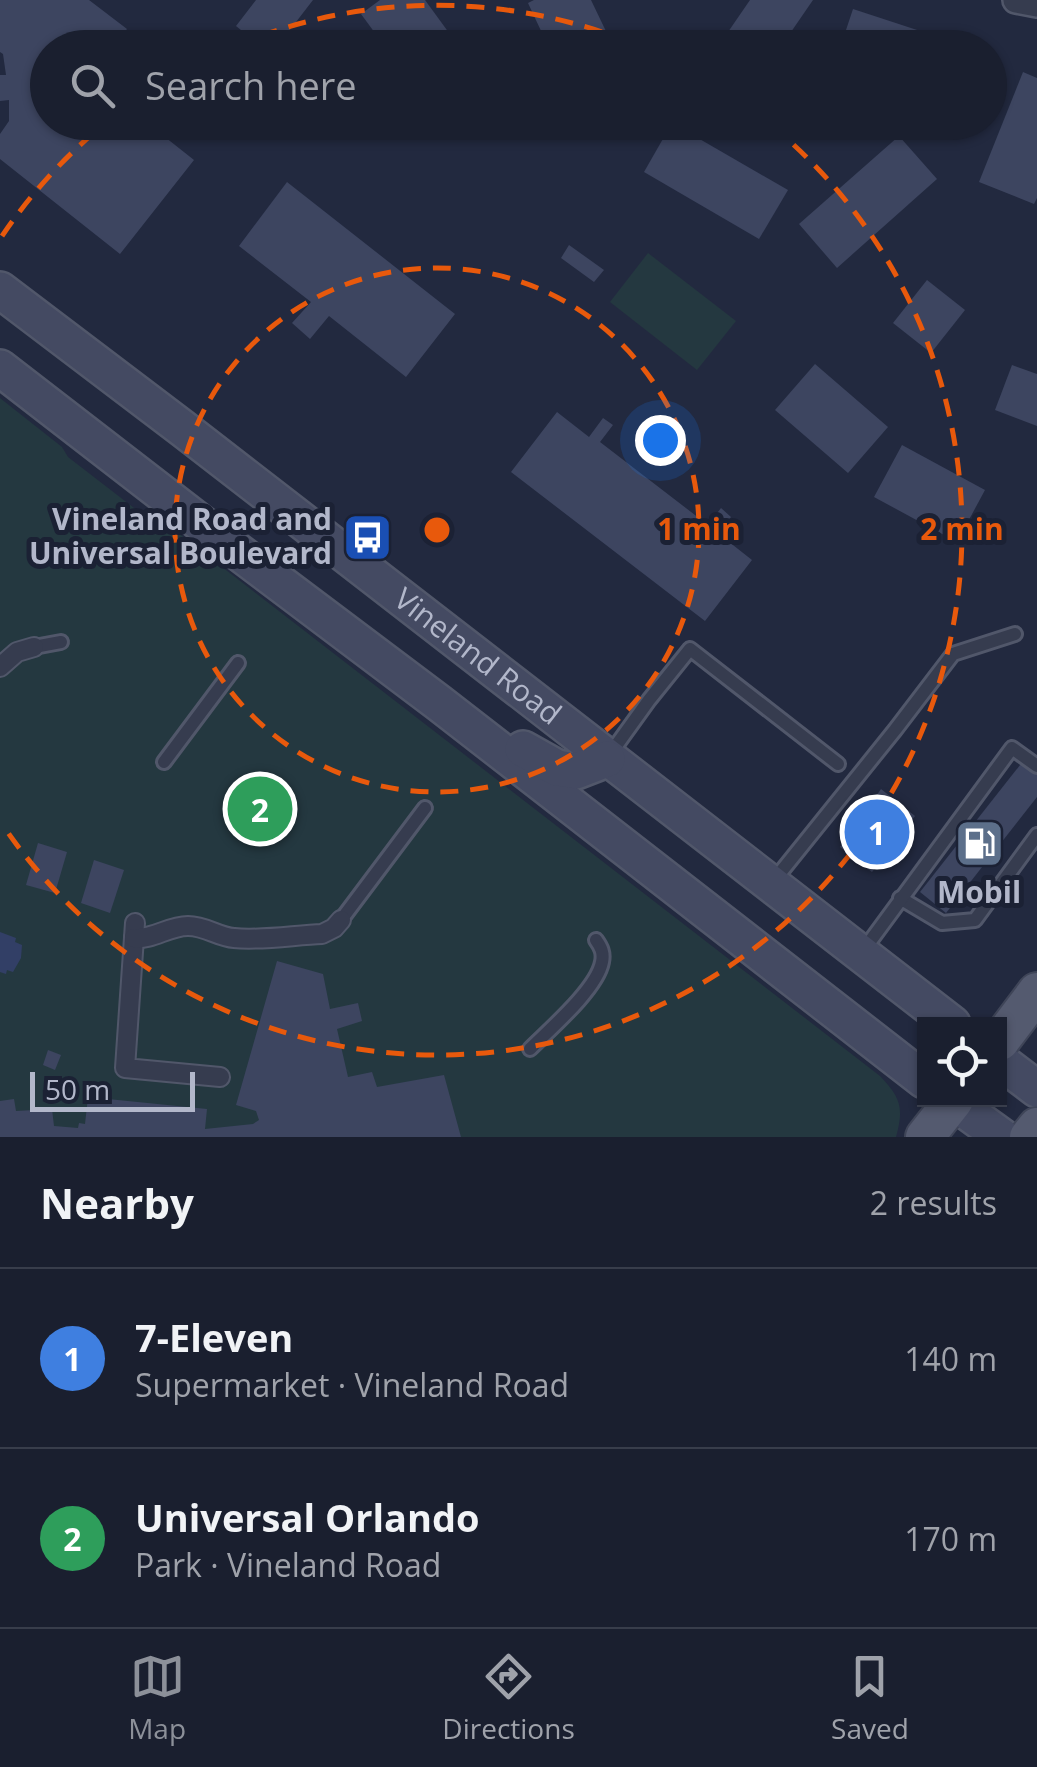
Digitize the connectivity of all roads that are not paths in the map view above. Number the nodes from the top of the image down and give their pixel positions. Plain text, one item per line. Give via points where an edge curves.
1 (1016, 0) edge
2 (1037, 4) edge
3 (0, 290) edge
4 (0, 368) edge
5 (1015, 634) dead end
6 (62, 642) dead end
7 (34, 647) joint
8 (238, 663) dead end
9 (0, 667) edge
10 (439, 703) junction
11 (607, 759) junction
12 (164, 762) dead end
13 (838, 764) dead end
14 (1037, 766) edge
15 (425, 808) dead end
16 (1036, 837) edge
17 (770, 885) junction
18 (900, 898) junction
19 (341, 920) joint
20 (596, 940) dead end
21 (861, 954) junction
22 (1037, 992) edge
23 (943, 1017) edge
24 (1007, 1032) edge
25 (530, 1049) dead end
26 (1007, 1065) edge
27 (917, 1073) edge
28 (220, 1077) dead end
29 (1037, 1089) edge
30 (940, 1107) edge
31 (962, 1107) edge
32 (1037, 1127) edge
33 (926, 1137) edge
34 (1002, 1137) edge
35 (1029, 1137) edge

1 - 2 street
3 - 11 main road, Vineland Road
4 - 10 main road, Vineland Road
5 - 17 lane via 953,654
6 - 7 lane
7 - 9 street
8 - 12 lane
10 - 11 main road via 557,768 576,771
10 - 27 main road, Vineland Road
11 - 13 lane via 690,649
11 - 17 main road, Vineland Road
14 - 18 lane via 1012,748
15 - 19 lane
16 - 18 lane via 975,920 942,923
17 - 21 main road, Vineland Road
18 - 21 lane
19 - 28 street via 322,934 230,938 193,926 146,939 135,930 125,1068
20 - 25 lane via 602,949 596,976
21 - 23 main road, Vineland Road
22 - 24 main road
26 - 29 main road
30 - 33 main road
31 - 34 main road, Vineland Road
32 - 35 main road

